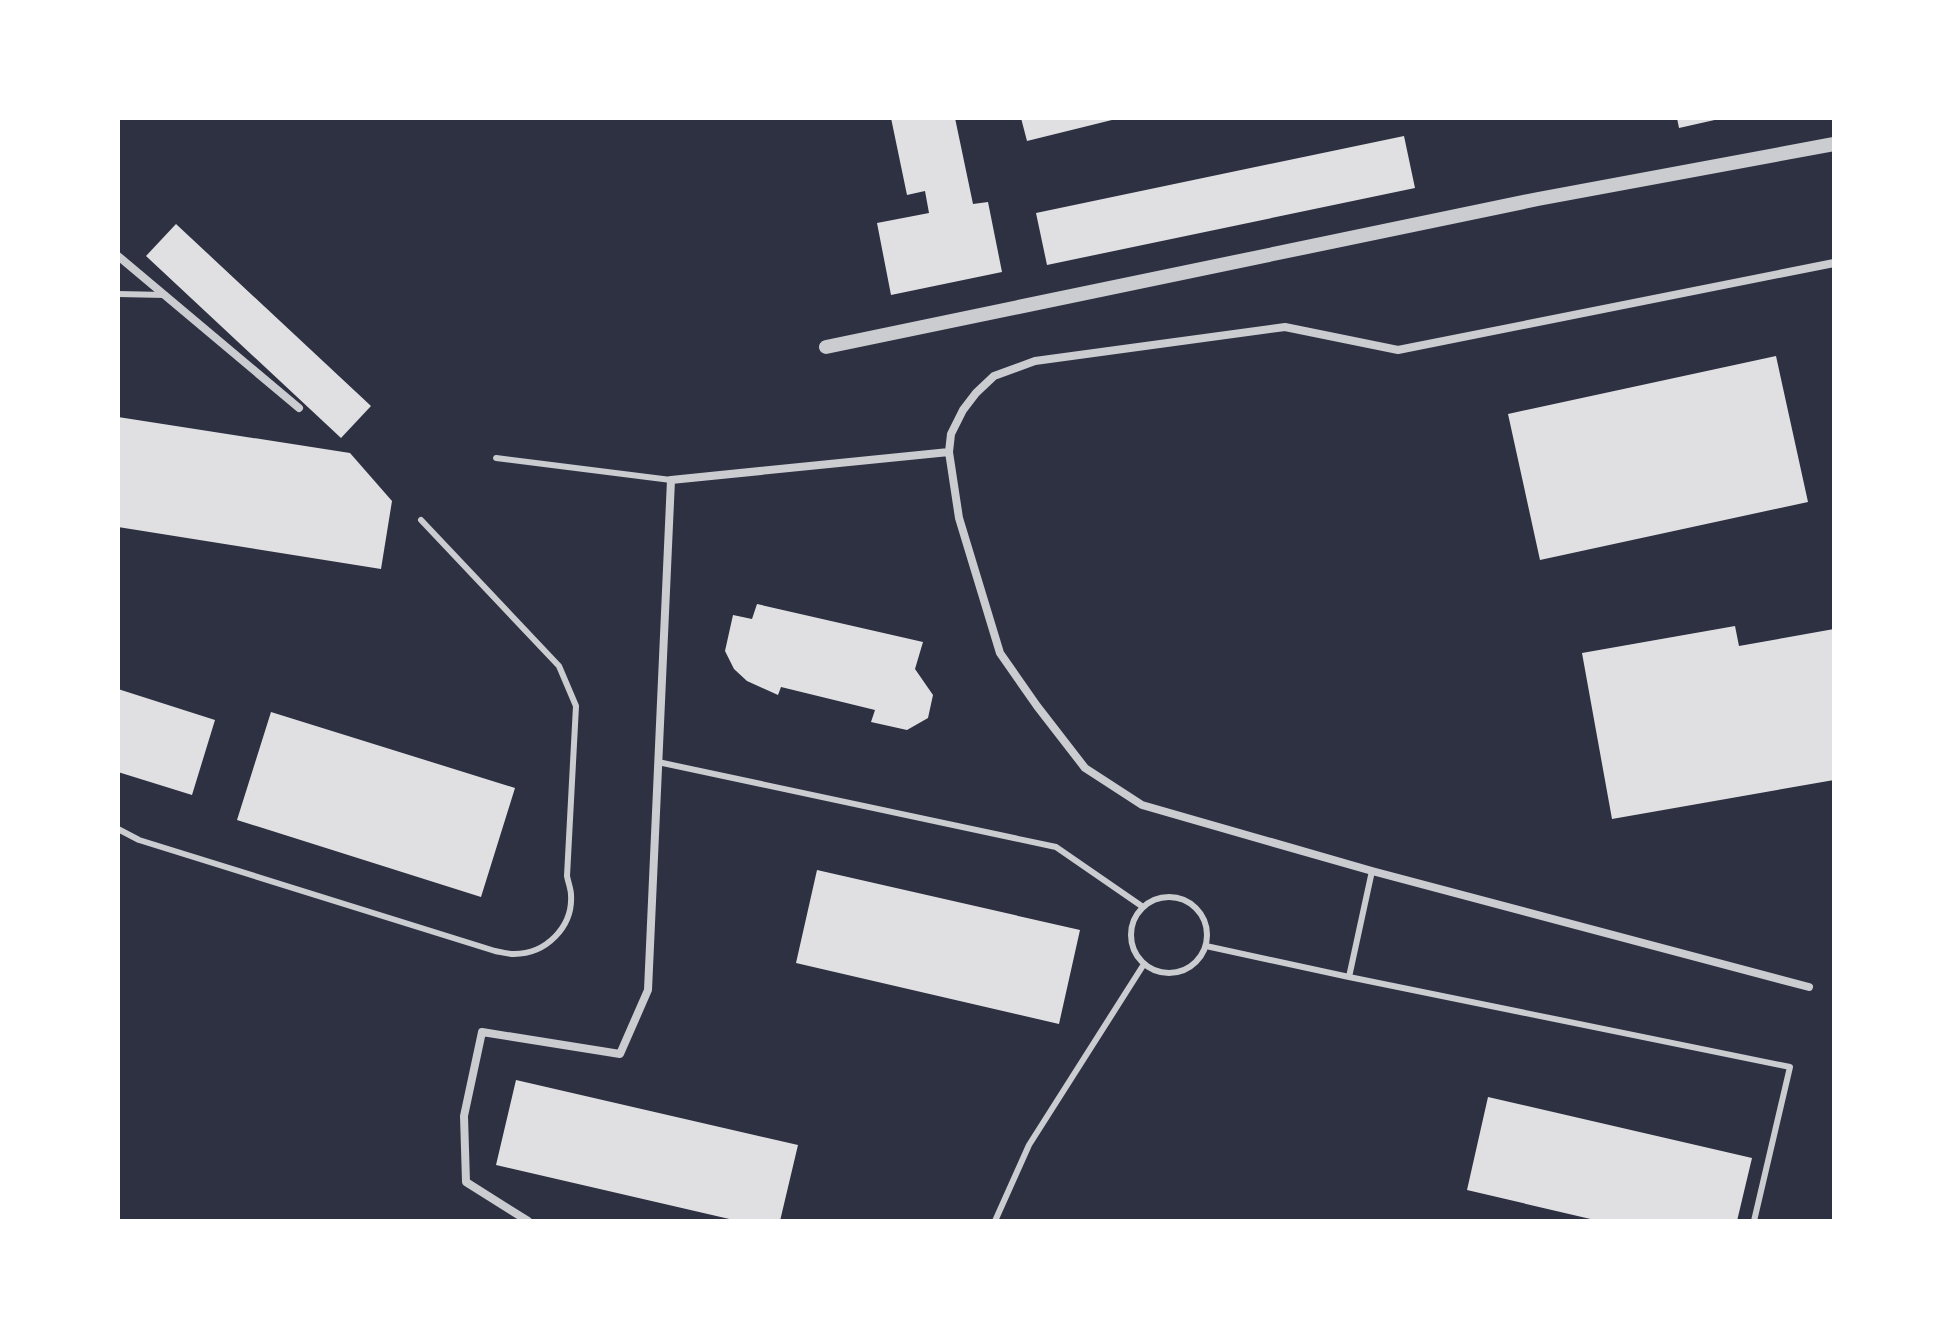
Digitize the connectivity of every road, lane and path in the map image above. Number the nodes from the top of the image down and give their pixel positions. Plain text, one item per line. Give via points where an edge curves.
1 (1834, 144) edge
2 (118, 256) edge
3 (1834, 263) edge
4 (118, 294) edge
5 (165, 295) junction
6 (826, 347) dead end
7 (299, 408) dead end
8 (949, 452) junction
9 (496, 458) dead end
10 (671, 480) junction
11 (421, 520) dead end
12 (658, 762) junction
13 (118, 829) edge
14 (1372, 871) junction
15 (1143, 907) junction
16 (1206, 946) junction
17 (1144, 964) junction
18 (1349, 977) junction
19 (1809, 987) dead end
20 (528, 1221) edge
21 (995, 1221) edge
22 (1754, 1221) edge

1 - 6 street via 1538,199
2 - 5 street
3 - 8 street via 1398,350 1285,327 1035,361 994,376 976,393 951,434
4 - 5 lane
5 - 7 street
8 - 10 street
8 - 14 street via 959,518 1000,653 1085,768 1142,805
9 - 10 lane
10 - 12 street
11 - 13 lane via 559,666 576,706 567,876 570,913 549,943 513,955 495,951 139,840
12 - 15 lane via 1056,847
12 - 20 street via 648,990 620,1054 482,1032 464,1116 466,1182
14 - 18 lane
14 - 19 street
15 - 16 lane via 1166,897 1190,902 1205,922
15 - 17 lane via 1135,917 1131,942
16 - 17 lane via 1192,966 1180,971 1155,971
16 - 18 lane
17 - 21 lane via 1029,1145
18 - 22 lane via 1790,1067

